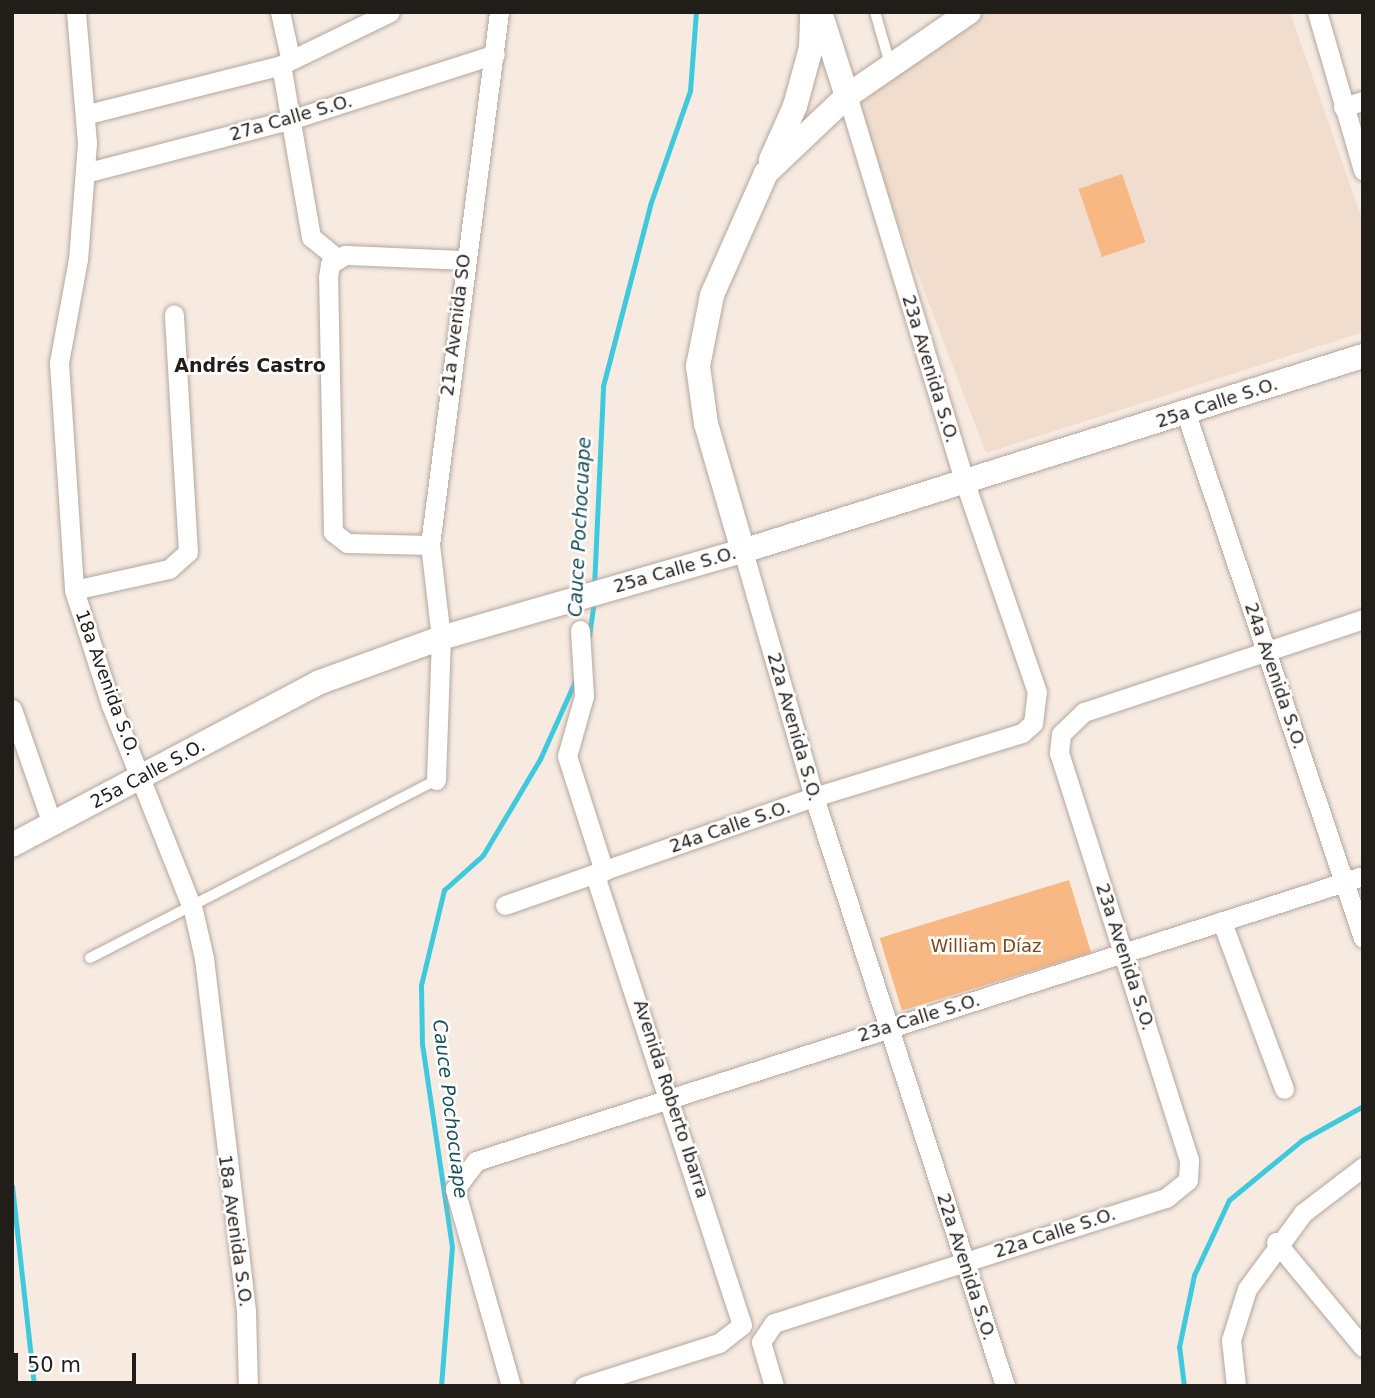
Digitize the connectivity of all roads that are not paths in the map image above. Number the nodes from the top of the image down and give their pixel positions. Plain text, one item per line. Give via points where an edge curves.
1 (76, 12) edge
2 (279, 12) edge
3 (390, 12) edge
4 (499, 12) edge
5 (812, 12) edge
6 (820, 12) edge
7 (875, 12) edge
8 (970, 12) edge
9 (1317, 12) edge
10 (495, 54) junction
11 (286, 61) junction
12 (890, 64) junction
13 (847, 96) junction
14 (1363, 101) edge
15 (1343, 107) junction
16 (88, 114) junction
17 (293, 119) junction
18 (1363, 170) edge
19 (85, 173) junction
20 (766, 173) junction
21 (338, 259) junction
22 (464, 260) junction
23 (174, 314) dead end
24 (1363, 356) edge
25 (1186, 414) junction
26 (964, 480) junction
27 (430, 545) junction
28 (743, 551) junction
29 (74, 590) junction
30 (1363, 619) edge
31 (580, 631) dead end
32 (441, 638) junction
33 (1266, 650) junction
34 (12, 709) edge
35 (1033, 723) joint
36 (141, 777) junction
37 (436, 780) joint
38 (814, 797) junction
39 (52, 824) junction
40 (12, 845) edge
41 (600, 872) junction
42 (1354, 879) edge
43 (505, 905) dead end
44 (193, 910) junction
45 (1222, 922) junction
46 (1363, 938) edge
47 (1125, 956) junction
48 (90, 958) dead end
49 (889, 1027) junction
50 (1284, 1089) dead end
51 (671, 1096) junction
52 (1363, 1167) edge
53 (1188, 1180) joint
54 (1276, 1241) junction
55 (965, 1262) junction
56 (1363, 1348) edge
57 (248, 1386) edge
58 (511, 1386) edge
59 (583, 1386) edge
60 (774, 1386) edge
61 (1005, 1386) edge
62 (1236, 1386) edge

1 - 16 street, 18a Avenida S.O.
2 - 11 street
3 - 11 street
4 - 10 street, 21a Avenida SO
5 - 20 street via 811,48 795,106
6 - 13 street, 23a Avenida S.O.
7 - 12 lane
8 - 12 street
9 - 15 street
10 - 17 street, 27a Calle S.O.
10 - 22 street, 21a Avenida SO
11 - 16 street
11 - 17 street
12 - 13 street
13 - 20 street, 22a Avenida S.O.
13 - 26 street, 23a Avenida S.O.
14 - 15 street
15 - 18 street
16 - 19 street, 18a Avenida S.O.
17 - 19 street, 27a Calle S.O.
17 - 21 street via 311,237
19 - 29 street, 18a Avenida S.O. via 59,363
20 - 28 street, 22a Avenida S.O. via 712,295 698,366 706,424
21 - 22 street via 367,252
21 - 27 street via 328,277 325,349 333,532 346,544
22 - 27 street, 21a Avenida SO
23 - 29 street via 188,552 169,569
24 - 25 street, 25a Calle S.O.
25 - 26 street, 25a Calle S.O.
25 - 33 street, 24a Avenida S.O.
26 - 28 street, 25a Calle S.O.
26 - 35 street, 23a Avenida S.O. via 1037,692
27 - 32 street, 21a Avenida SO
28 - 32 street, 25a Calle S.O.
28 - 38 street, 22a Avenida S.O.
29 - 36 street, 18a Avenida S.O.
30 - 33 street
31 - 41 street, Avenida Roberto Ibarra via 584,696 567,756
32 - 36 street, 25a Calle S.O. via 320,682
32 - 37 street, 21a Avenida SO
33 - 42 street, 24a Avenida S.O.
33 - 47 street, 23a Avenida S.O. via 1084,712 1061,734 1059,753
34 - 39 street
35 - 38 street, 24a Calle S.O. via 1022,733
36 - 39 street, 25a Calle S.O.
36 - 44 street, 18a Avenida S.O.
37 - 44 lane
38 - 41 street, 24a Calle S.O.
38 - 49 street, 22a Avenida S.O.
39 - 40 street, 25a Calle S.O.
41 - 43 street, 24a Calle S.O.
41 - 51 street, Avenida Roberto Ibarra
42 - 45 street, 23a Calle S.O.
42 - 46 street, 24a Avenida S.O.
44 - 48 lane
44 - 57 street, 18a Avenida S.O. via 246,1312
45 - 47 street, 23a Calle S.O.
45 - 50 street
47 - 49 street, 23a Calle S.O.
47 - 53 street, 23a Avenida S.O. via 1189,1160
49 - 51 street, 23a Calle S.O.
49 - 55 street, 22a Avenida S.O.
51 - 58 street, 23a Calle S.O. via 476,1161 456,1189
51 - 59 street, Avenida Roberto Ibarra via 742,1325 730,1339
52 - 54 street
53 - 55 street, 22a Calle S.O. via 1166,1198
54 - 56 street
54 - 62 street via 1236,1313 1231,1340
55 - 60 street, 22a Calle S.O. via 780,1320 762,1336
55 - 61 street, 22a Avenida S.O.

